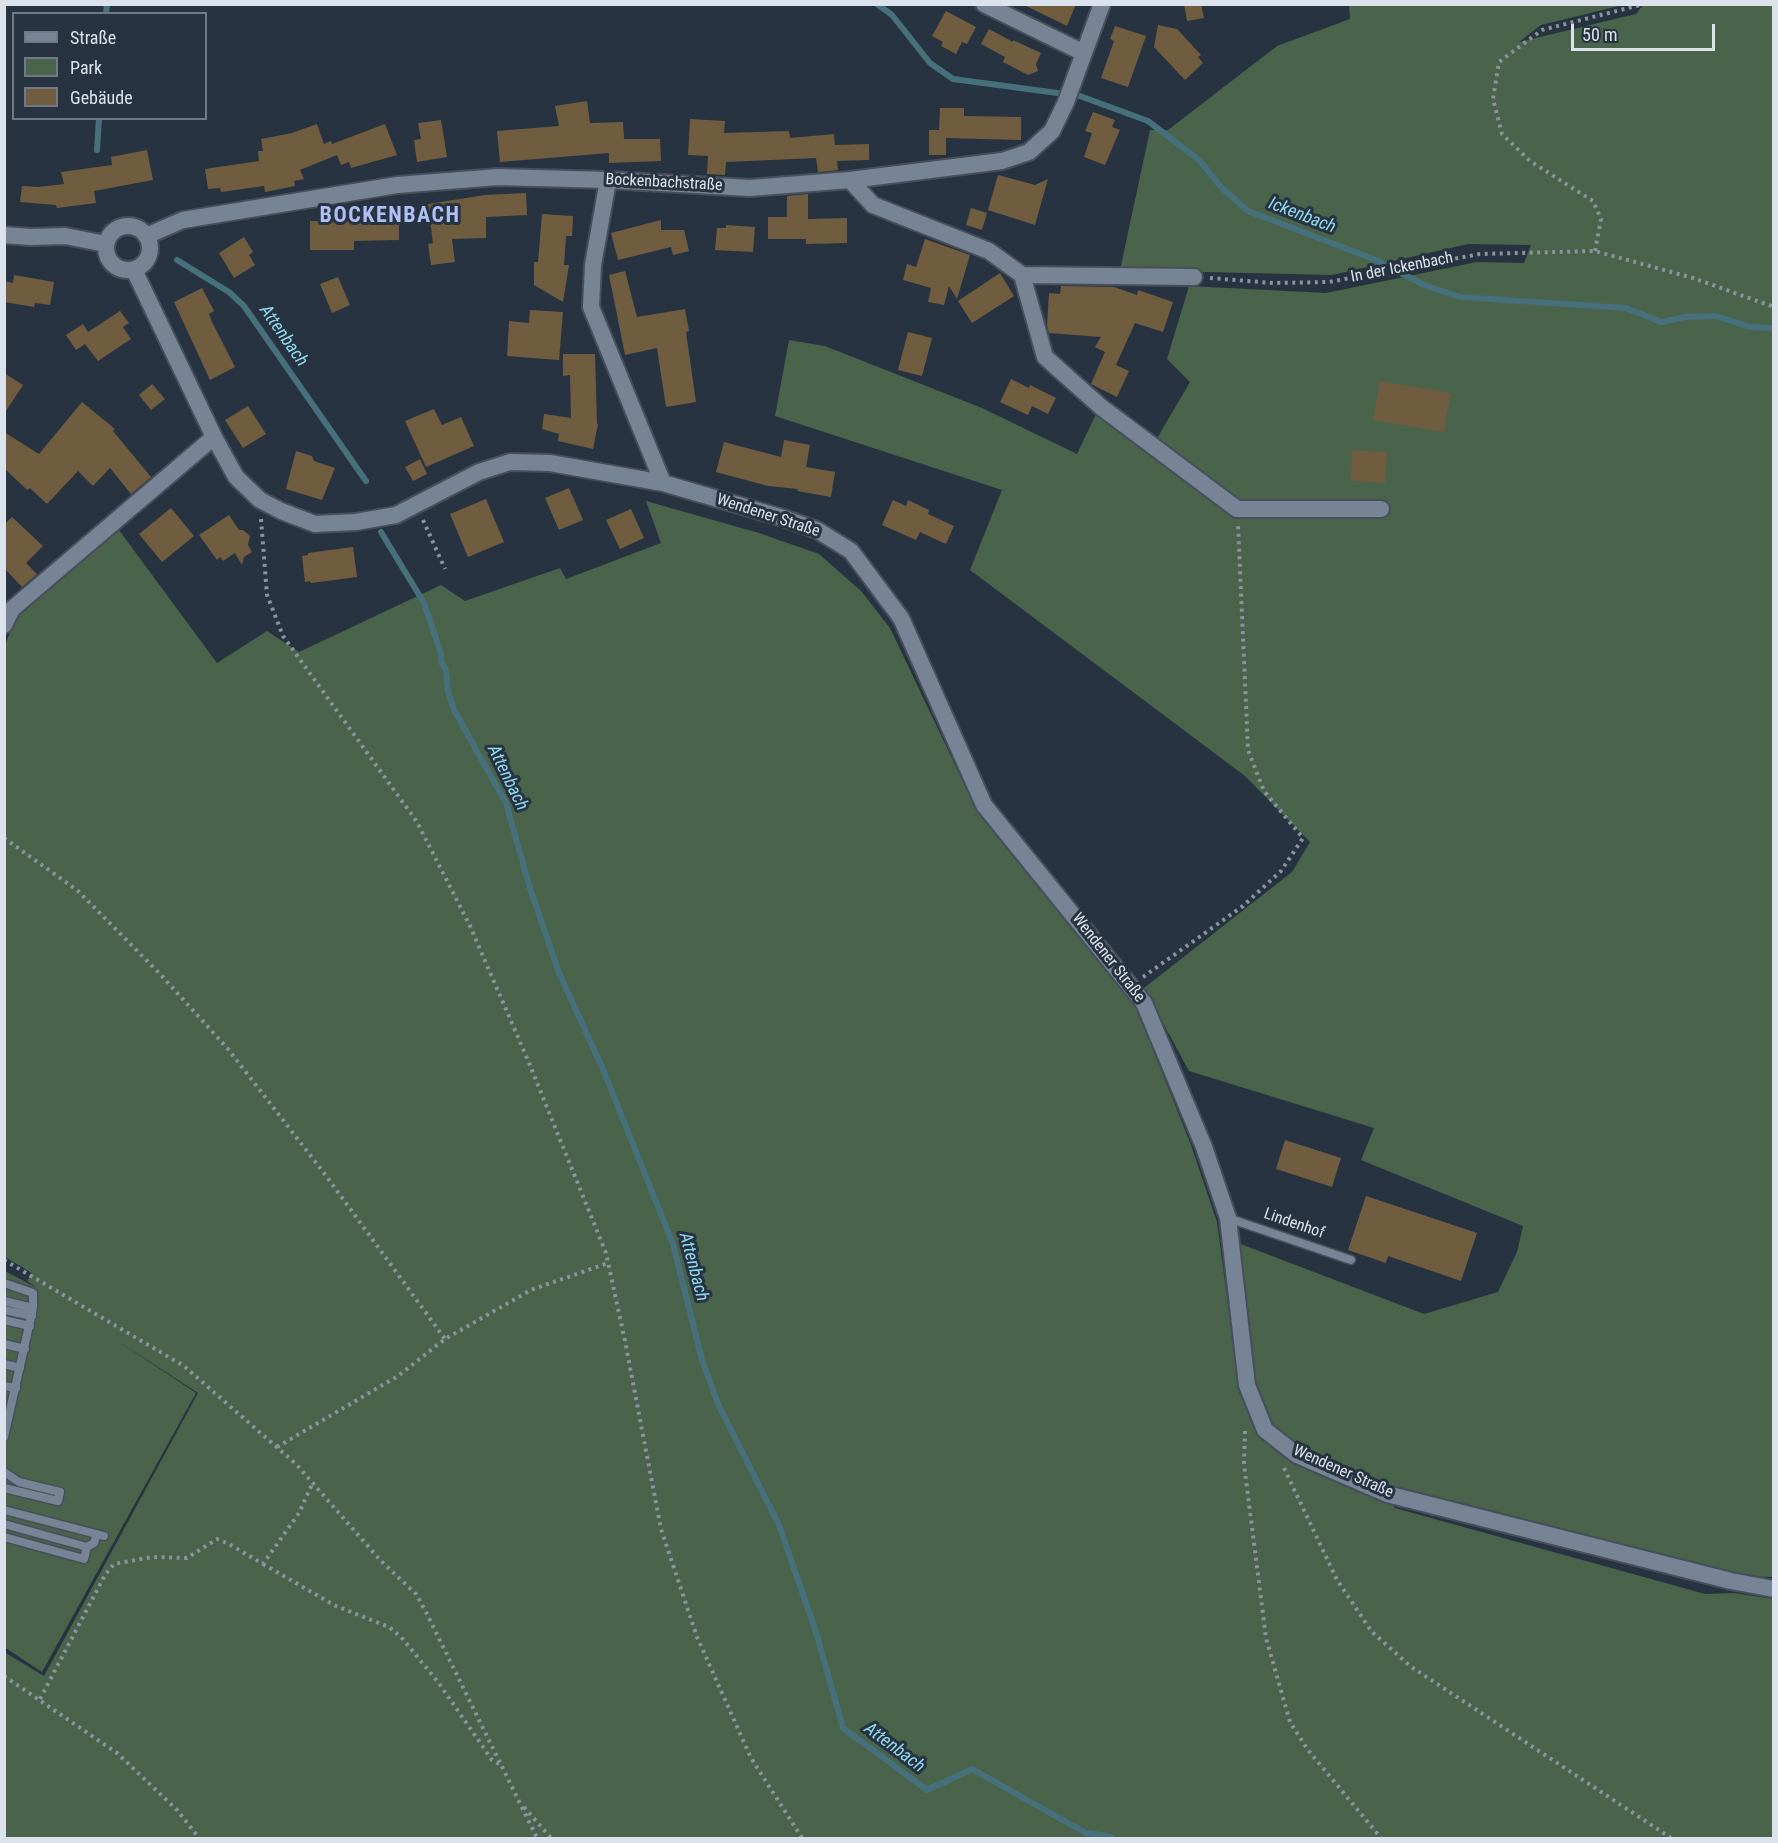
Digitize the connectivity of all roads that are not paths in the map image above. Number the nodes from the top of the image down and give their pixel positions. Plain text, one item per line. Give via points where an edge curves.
1 (984, 4) edge
2 (1102, 4) edge
3 (1084, 53) junction
4 (608, 180) junction
5 (850, 180) junction
6 (4, 235) edge
7 (146, 236) junction
8 (106, 243) junction
9 (134, 270) junction
10 (1022, 275) junction
11 (1194, 277) road end
12 (214, 437) junction
13 (663, 483) junction
14 (1381, 509) dead end
15 (8, 606) edge
16 (4, 625) edge
17 (1228, 1218) junction
18 (1351, 1260) dead end
19 (4, 1283) edge
20 (4, 1301) edge
21 (4, 1310) edge
22 (32, 1312) junction
23 (4, 1320) edge
24 (30, 1326) junction
25 (4, 1344) edge
26 (25, 1349) junction
27 (4, 1364) edge
28 (20, 1368) junction
29 (4, 1386) edge
30 (16, 1388) junction
31 (7, 1417) edge
32 (5, 1434) edge
33 (4, 1472) edge
34 (4, 1488) edge
35 (4, 1510) edge
36 (4, 1524) edge
37 (4, 1537) edge
38 (87, 1547) junction
39 (1773, 1589) edge

1 - 3 street
2 - 3 street, Bockenbachstraße
3 - 5 street, Bockenbachstraße via 1052,131 1029,152 970,167
4 - 5 street, Bockenbachstraße via 750,188
4 - 7 street, Bockenbachstraße via 498,177 397,185 183,220
4 - 13 street via 593,265 591,307
5 - 10 street via 873,205 989,251
6 - 8 street via 65,236
7 - 8 street via 135,227 121,227
7 - 9 street via 148,255
8 - 9 street via 112,264
9 - 12 street
10 - 11 street
10 - 14 street via 1045,357 1101,407 1237,509
12 - 13 street via 236,477 260,500 315,524 396,515 479,472 510,462 550,463
12 - 15 street
13 - 17 street, Wendener Straße via 817,530 851,551 901,618 984,805 1144,1003 1204,1147
15 - 16 street
17 - 18 lane, Lindenhof
17 - 39 street, Wendener Straße via 1247,1385 1265,1430 1297,1455 1387,1494
19 - 22 lane via 33,1293
20 - 22 lane
21 - 22 lane
22 - 24 lane
23 - 24 lane
24 - 26 lane
25 - 26 lane
26 - 28 lane
27 - 28 lane
28 - 30 lane
29 - 30 lane
30 - 31 lane
31 - 32 lane
33 - 34 lane via 19,1482 60,1492 58,1501
35 - 38 lane via 100,1535
36 - 38 lane
37 - 38 lane via 84,1559

